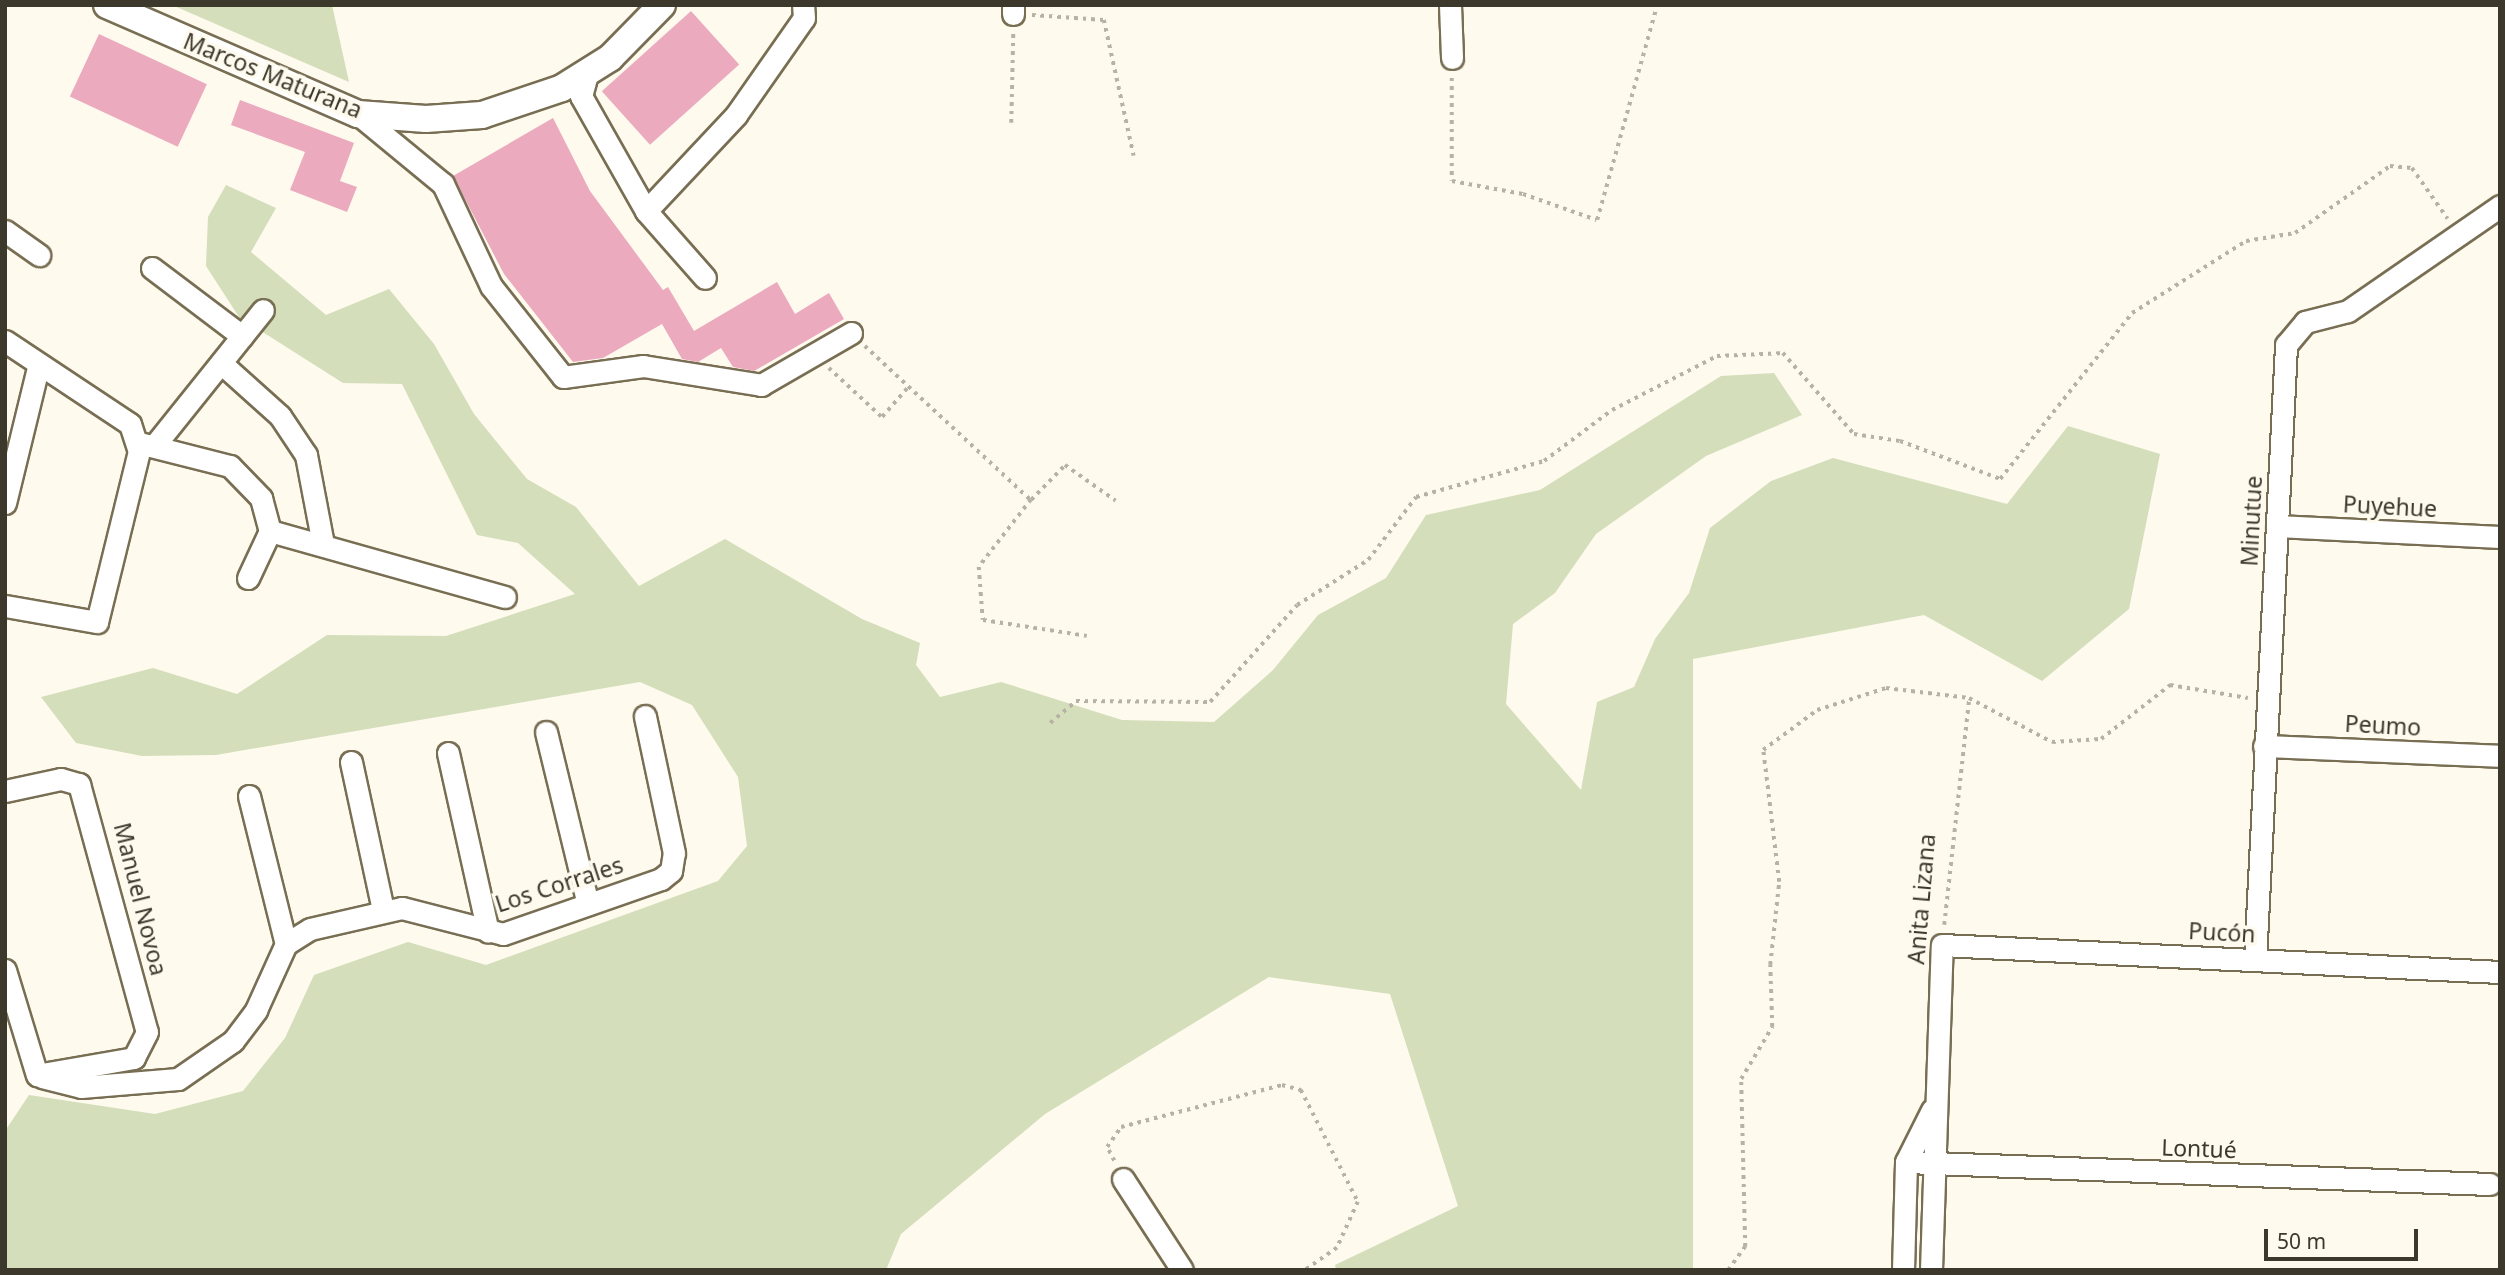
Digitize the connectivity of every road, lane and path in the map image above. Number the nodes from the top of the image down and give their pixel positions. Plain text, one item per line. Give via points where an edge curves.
1 (107, 5) edge
2 (662, 5) edge
3 (803, 5) edge
4 (1450, 5) edge
5 (1657, 5) edge
6 (1013, 9) edge
7 (1452, 58) joint
8 (587, 75) junction
9 (358, 114) junction
10 (1012, 123) dead end
11 (1134, 156) dead end
12 (2500, 206) edge
13 (646, 211) junction
14 (5, 231) edge
15 (2458, 232) junction
16 (39, 255) dead end
17 (152, 268) dead end
18 (705, 278) dead end
19 (263, 310) dead end
20 (851, 333) joint
21 (242, 336) junction
22 (5, 341) edge
23 (815, 354) junction
24 (221, 363) junction
25 (39, 364) junction
26 (909, 387) junction
27 (144, 442) junction
28 (1031, 500) junction
29 (1116, 502) dead end
30 (5, 503) edge
31 (2277, 526) junction
32 (270, 531) junction
33 (2500, 537) edge
34 (323, 544) junction
35 (248, 578) dead end
36 (505, 597) dead end
37 (5, 606) edge
38 (1087, 636) dead end
39 (1969, 698) junction
40 (2267, 701) junction
41 (645, 716) dead end
42 (1050, 723) dead end
43 (546, 732) dead end
44 (2264, 746) junction
45 (448, 753) dead end
46 (2500, 756) edge
47 (351, 762) dead end
48 (5, 791) edge
49 (249, 796) dead end
50 (587, 904) junction
51 (383, 910) junction
52 (488, 932) junction
53 (286, 944) junction
54 (1942, 945) junction
55 (2255, 960) junction
56 (5, 970) edge
57 (2500, 972) edge
58 (10, 1006) edge
59 (37, 1075) junction
60 (1934, 1105) junction
61 (1107, 1147) dead end
62 (1906, 1162) junction
63 (1933, 1164) junction
64 (1123, 1179) dead end
65 (2490, 1185) dead end
66 (1182, 1270) edge
67 (1306, 1270) edge
68 (1728, 1270) edge
69 (1903, 1270) edge
70 (1931, 1270) edge

1 - 9 street, Marcos Maturana
2 - 8 street, Marcos Maturana
3 - 13 street via 804,18 736,115
4 - 7 street
5 - 7 path via 1597,220 1523,194 1452,181
6 - 10 path
6 - 11 path via 1104,20
8 - 9 street, Marcos Maturana via 537,100 482,115
8 - 13 street via 581,96
9 - 23 street via 443,184 491,286 563,377 643,366 761,385
12 - 15 street, Minutue
13 - 18 street
14 - 16 street
15 - 31 street, Minutue via 2348,311 2292,331 2286,345
15 - 42 path via 2412,168 2390,166 2295,233 2246,242 2132,313 2000,479 1899,441 1854,434 1783,353 1717,356 1612,411 1544,461 1416,497 1368,560 1297,605 1210,702 1076,701
17 - 21 street
19 - 21 street
20 - 23 street
20 - 26 path
21 - 24 street
22 - 25 street
23 - 26 path via 882,417
24 - 27 street
24 - 34 street via 280,416 306,455
25 - 27 street
25 - 30 street
26 - 28 path
27 - 32 street via 230,466 261,498
27 - 37 street via 97,622
28 - 29 path via 1065,465
28 - 38 path via 979,567 983,620
31 - 33 street, Puyehue
31 - 40 street, Minutue
32 - 34 street
32 - 35 street
34 - 36 street
39 - 40 path via 2052,742 2101,739 2170,685
39 - 54 path, Anita Lizana
39 - 68 path via 1886,688 1817,710 1763,750 1779,882 1770,965 1772,1027 1741,1079 1745,1247
40 - 44 street, Minutue
41 - 50 street, Los Corrales via 674,853 671,871
43 - 50 street
44 - 46 street, Peumo
44 - 55 street, Minutue
45 - 52 street
47 - 51 street
48 - 59 street, Manuel Novoa via 61,779 79,784 89,803 147,1032 144,1047 134,1058
49 - 53 street
50 - 52 street, Los Corrales via 503,934
51 - 52 street, Los Corrales via 402,908
51 - 53 street, Los Corrales via 310,929
53 - 59 street via 256,1010 233,1041 178,1079 81,1087
54 - 55 street, Pucón
54 - 60 street, Anita Lizana
55 - 57 street, Pucón
56 - 58 street
58 - 59 street
60 - 62 street, Anita Lizana
60 - 63 street, Anita Lizana
61 - 67 path via 1121,1127 1282,1085 1301,1090 1358,1202 1337,1248
62 - 63 street, Lontué
62 - 69 street, Anita Lizana
63 - 65 street, Lontué
63 - 70 street, Anita Lizana
64 - 66 street

